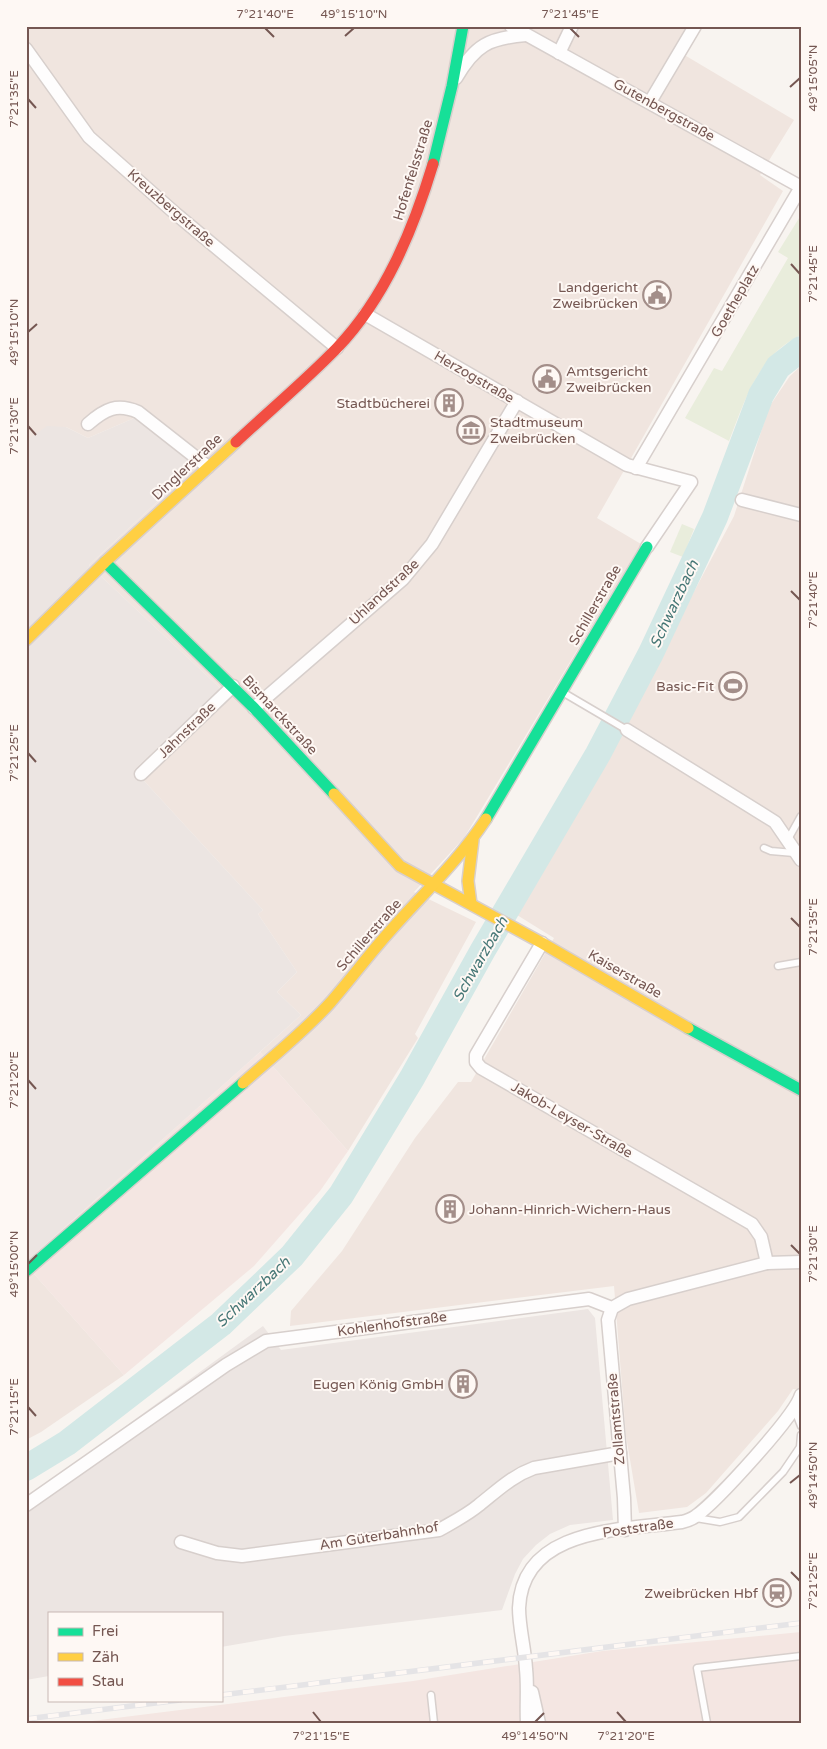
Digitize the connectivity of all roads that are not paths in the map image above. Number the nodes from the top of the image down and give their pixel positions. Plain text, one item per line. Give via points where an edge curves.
1 (450, 26) edge
2 (511, 26) edge
3 (572, 26) edge
4 (695, 26) edge
5 (463, 28) edge
6 (526, 34) junction
7 (26, 49) edge
8 (560, 53) junction
9 (452, 86) junction
10 (650, 102) junction
11 (801, 187) edge
12 (365, 314) junction
13 (337, 348) junction
14 (516, 401) junction
15 (88, 424) dead end
16 (208, 468) junction
17 (636, 468) junction
18 (742, 500) dead end
19 (801, 515) edge
20 (647, 547) joint
21 (105, 562) junction
22 (26, 640) edge
23 (233, 686) junction
24 (562, 692) junction
25 (254, 708) junction
26 (627, 730) joint
27 (142, 774) dead end
28 (801, 816) edge
29 (473, 839) junction
30 (787, 841) junction
31 (764, 848) dead end
32 (798, 856) edge
33 (434, 885) junction
34 (473, 906) junction
35 (542, 943) junction
36 (801, 962) edge
37 (778, 966) dead end
38 (801, 1090) edge
39 (801, 1262) edge
40 (767, 1263) junction
41 (26, 1271) edge
42 (612, 1308) junction
43 (799, 1400) edge
44 (801, 1426) edge
45 (801, 1435) edge
46 (620, 1453) junction
47 (26, 1505) edge
48 (694, 1518) junction
49 (625, 1530) junction
50 (181, 1542) dead end
51 (801, 1656) edge
52 (526, 1670) junction
53 (431, 1695) dead end
54 (434, 1723) edge
55 (527, 1723) edge
56 (539, 1723) edge
57 (706, 1723) edge

1 - 5 street
2 - 6 street, Gutenbergstraße
3 - 8 street
4 - 10 street
5 - 9 street, Hofenfelsstraße
6 - 8 street, Gutenbergstraße
6 - 9 street via 497,38 482,45 464,65
7 - 13 street, Kreuzbergstraße via 89,137
8 - 10 street, Gutenbergstraße
9 - 12 street, Hofenfelsstraße via 417,216 384,286
10 - 11 street, Gutenbergstraße
11 - 17 street, Goetheplatz
12 - 13 street, Dinglerstraße
12 - 14 street, Herzogstraße
13 - 16 street, Dinglerstraße
14 - 17 street, Herzogstraße
14 - 25 street, Uhlandstraße via 419,562
15 - 16 street via 107,409 128,407
16 - 21 street, Dinglerstraße
17 - 20 street, Herzogstraße via 690,482
18 - 19 street
20 - 24 street, Schillerstraße
21 - 22 street, Dinglerstraße
21 - 23 street, Bismarckstraße
23 - 25 street, Bismarckstraße
23 - 27 street, Jahnstraße
24 - 26 lane
24 - 29 street, Schillerstraße
25 - 33 street, Bismarckstraße via 388,855 413,875
26 - 30 street via 775,822
28 - 30 lane
29 - 33 street, Schillerstraße
29 - 34 street via 469,864
30 - 32 street
31 - 32 lane
33 - 34 street, Kaiserstraße
33 - 41 street, Schillerstraße via 306,1028
34 - 35 street, Kaiserstraße
35 - 38 street, Kaiserstraße
35 - 40 street, Jakob-Leyser-Straße via 476,1055 476,1062 481,1068 752,1224 761,1237
36 - 37 lane
39 - 40 street
40 - 42 street via 628,1299
42 - 46 street, Zollamtstraße via 608,1320
42 - 47 street, Kohlenhofstraße via 588,1298 266,1341 226,1365
43 - 44 lane
43 - 48 street, Poststraße via 715,1500
45 - 48 lane via 800,1447 783,1472 739,1517 720,1522
46 - 49 street, Zollamtstraße
46 - 50 street, Am Güterbahnhof via 522,1472 507,1480 461,1518 439,1530 242,1556 217,1553
48 - 49 street, Poststraße
49 - 52 street, Poststraße via 563,1542 533,1569 524,1586 519,1610
51 - 57 lane via 696,1668
52 - 55 street, Poststraße
52 - 56 street, Poststraße
53 - 54 lane

